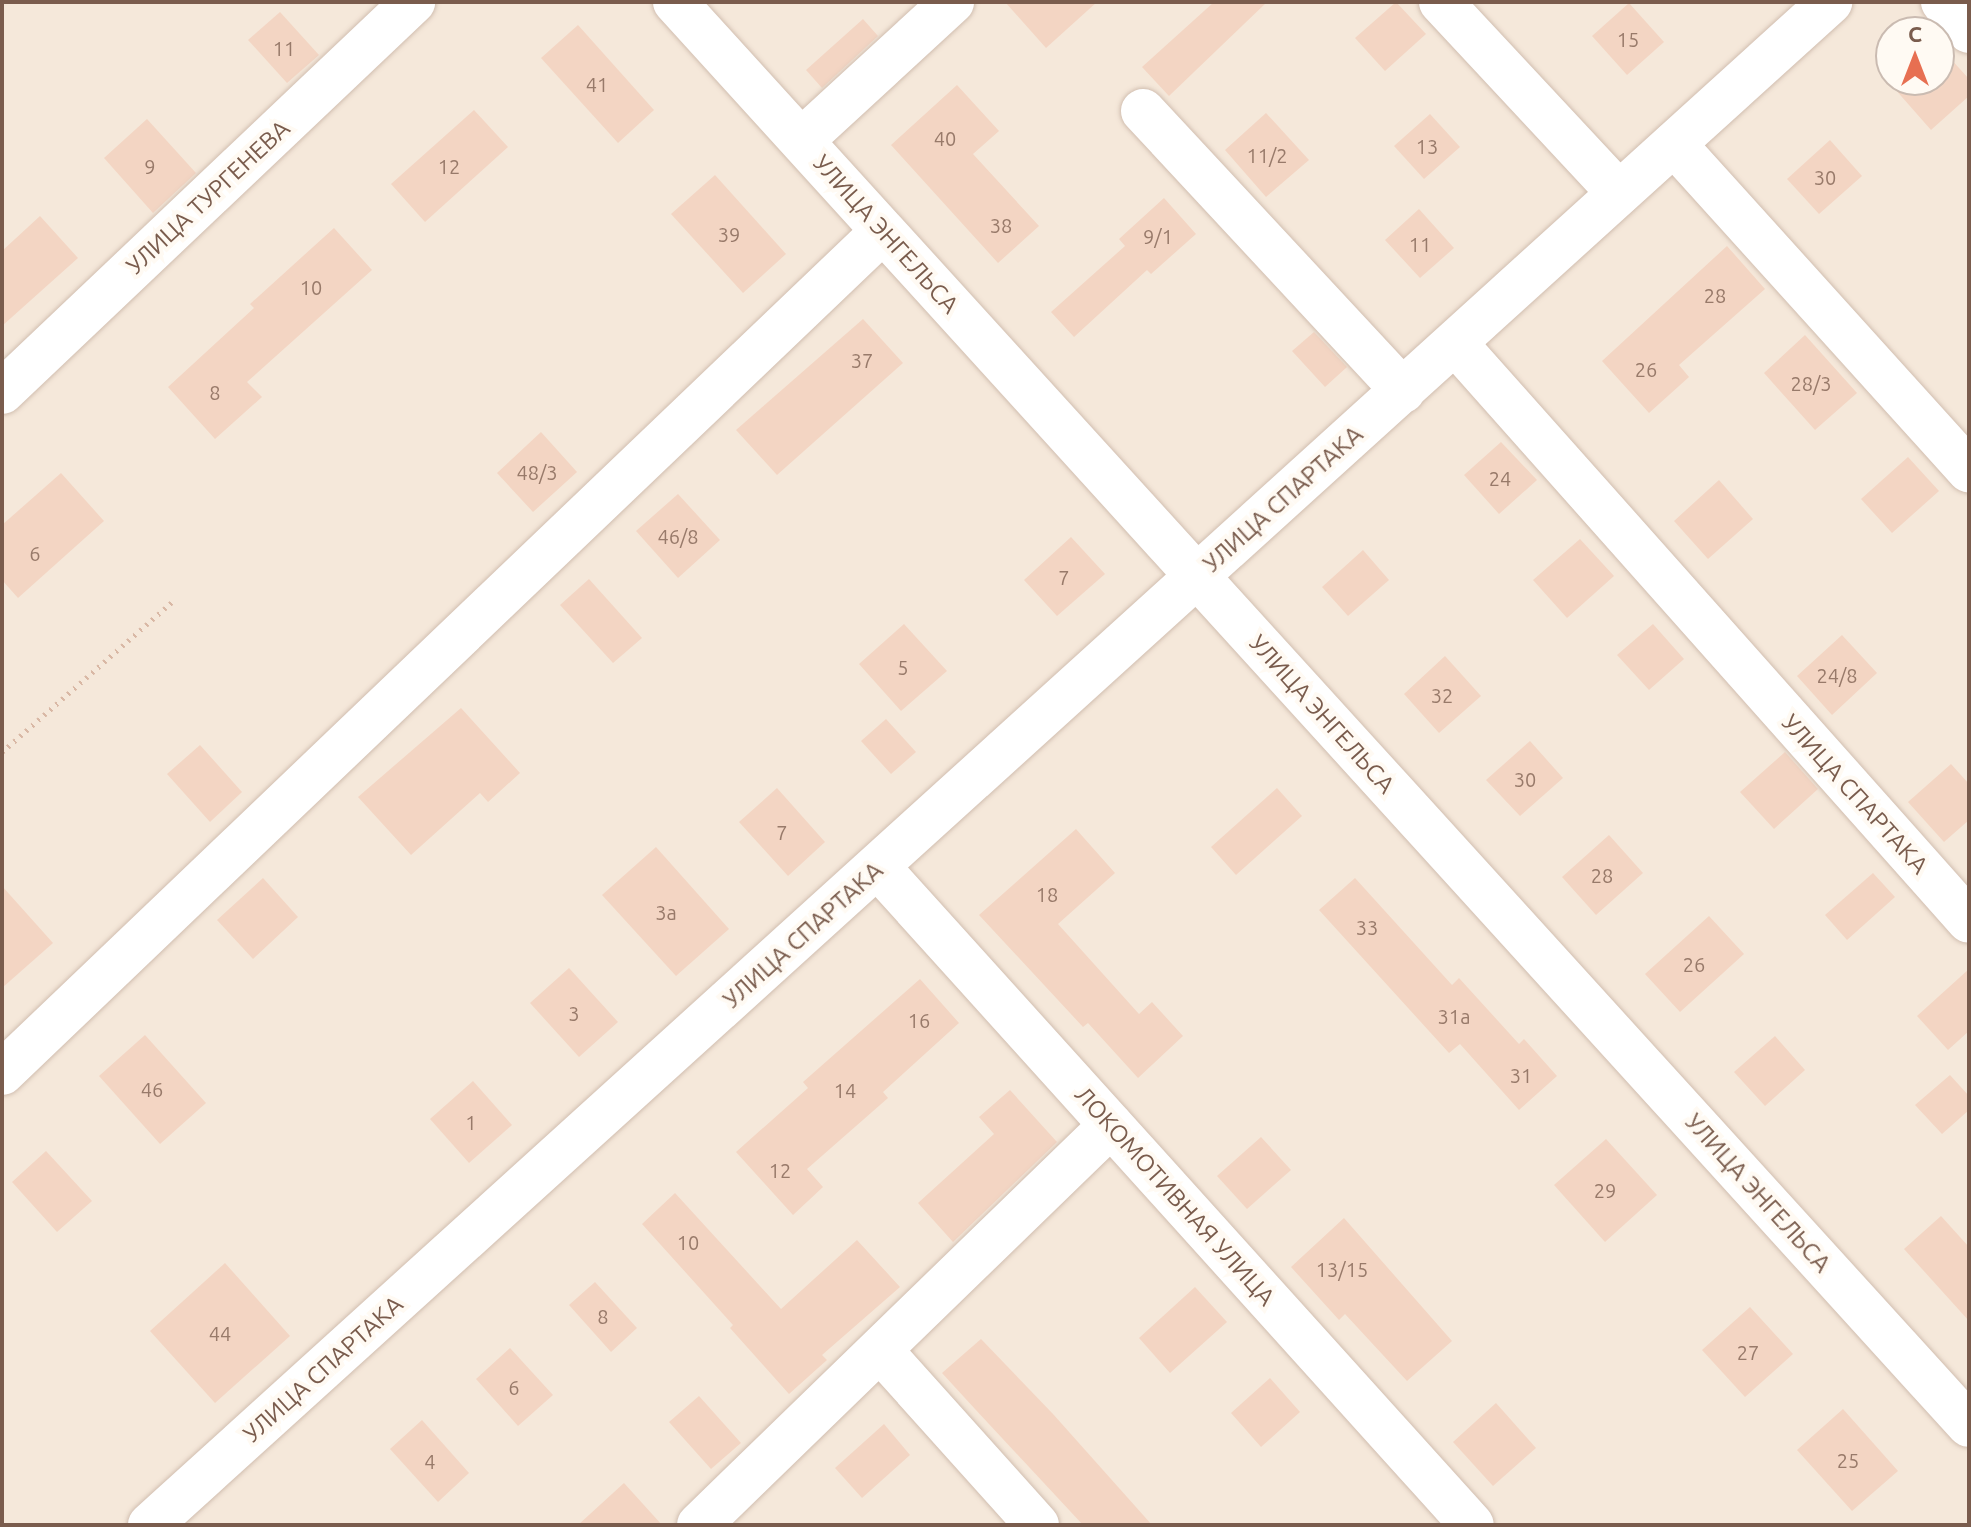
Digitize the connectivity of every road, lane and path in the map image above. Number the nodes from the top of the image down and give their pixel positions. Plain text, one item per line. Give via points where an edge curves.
1 (413, 2) edge
2 (675, 2) edge
3 (952, 2) edge
4 (1441, 2) edge
5 (1830, 2) edge
6 (1943, 2) edge
7 (1969, 31) edge
8 (1143, 111) dead end
9 (802, 140) junction
10 (1674, 144) junction
11 (1619, 193) junction
12 (882, 232) junction
13 (1455, 343) junction
14 (1403, 391) junction
15 (2, 392) edge
16 (1969, 470) edge
17 (1198, 577) junction
18 (173, 601) dead end
19 (2, 752) edge
20 (878, 867) junction
21 (1969, 921) edge
22 (2, 1073) edge
23 (1111, 1125) junction
24 (880, 1350) junction
25 (1969, 1425) edge
26 (150, 1525) edge
27 (699, 1525) edge
28 (1037, 1525) edge
29 (1472, 1525) edge

1 - 15 street, УЛИЦА ТУРГЕНЕВА
2 - 9 street, УЛИЦА ЭНГЕЛЬСА
3 - 9 street
4 - 11 street
5 - 10 street, УЛИЦА СПАРТАКА
6 - 7 street
8 - 14 street
9 - 12 street, УЛИЦА ЭНГЕЛЬСА
10 - 11 street, УЛИЦА СПАРТАКА
10 - 16 street
11 - 13 street, УЛИЦА СПАРТАКА
12 - 17 street, УЛИЦА ЭНГЕЛЬСА
12 - 22 street
13 - 14 street, УЛИЦА СПАРТАКА
13 - 21 street, УЛИЦА СПАРТАКА
14 - 17 street, УЛИЦА СПАРТАКА
17 - 20 street, УЛИЦА СПАРТАКА
17 - 25 street, УЛИЦА ЭНГЕЛЬСА
18 - 19 path
20 - 23 street, ЛОКОМОТИВНАЯ УЛИЦА
20 - 26 street, УЛИЦА СПАРТАКА
23 - 24 street
23 - 29 street, ЛОКОМОТИВНАЯ УЛИЦА
24 - 27 street
24 - 28 street

